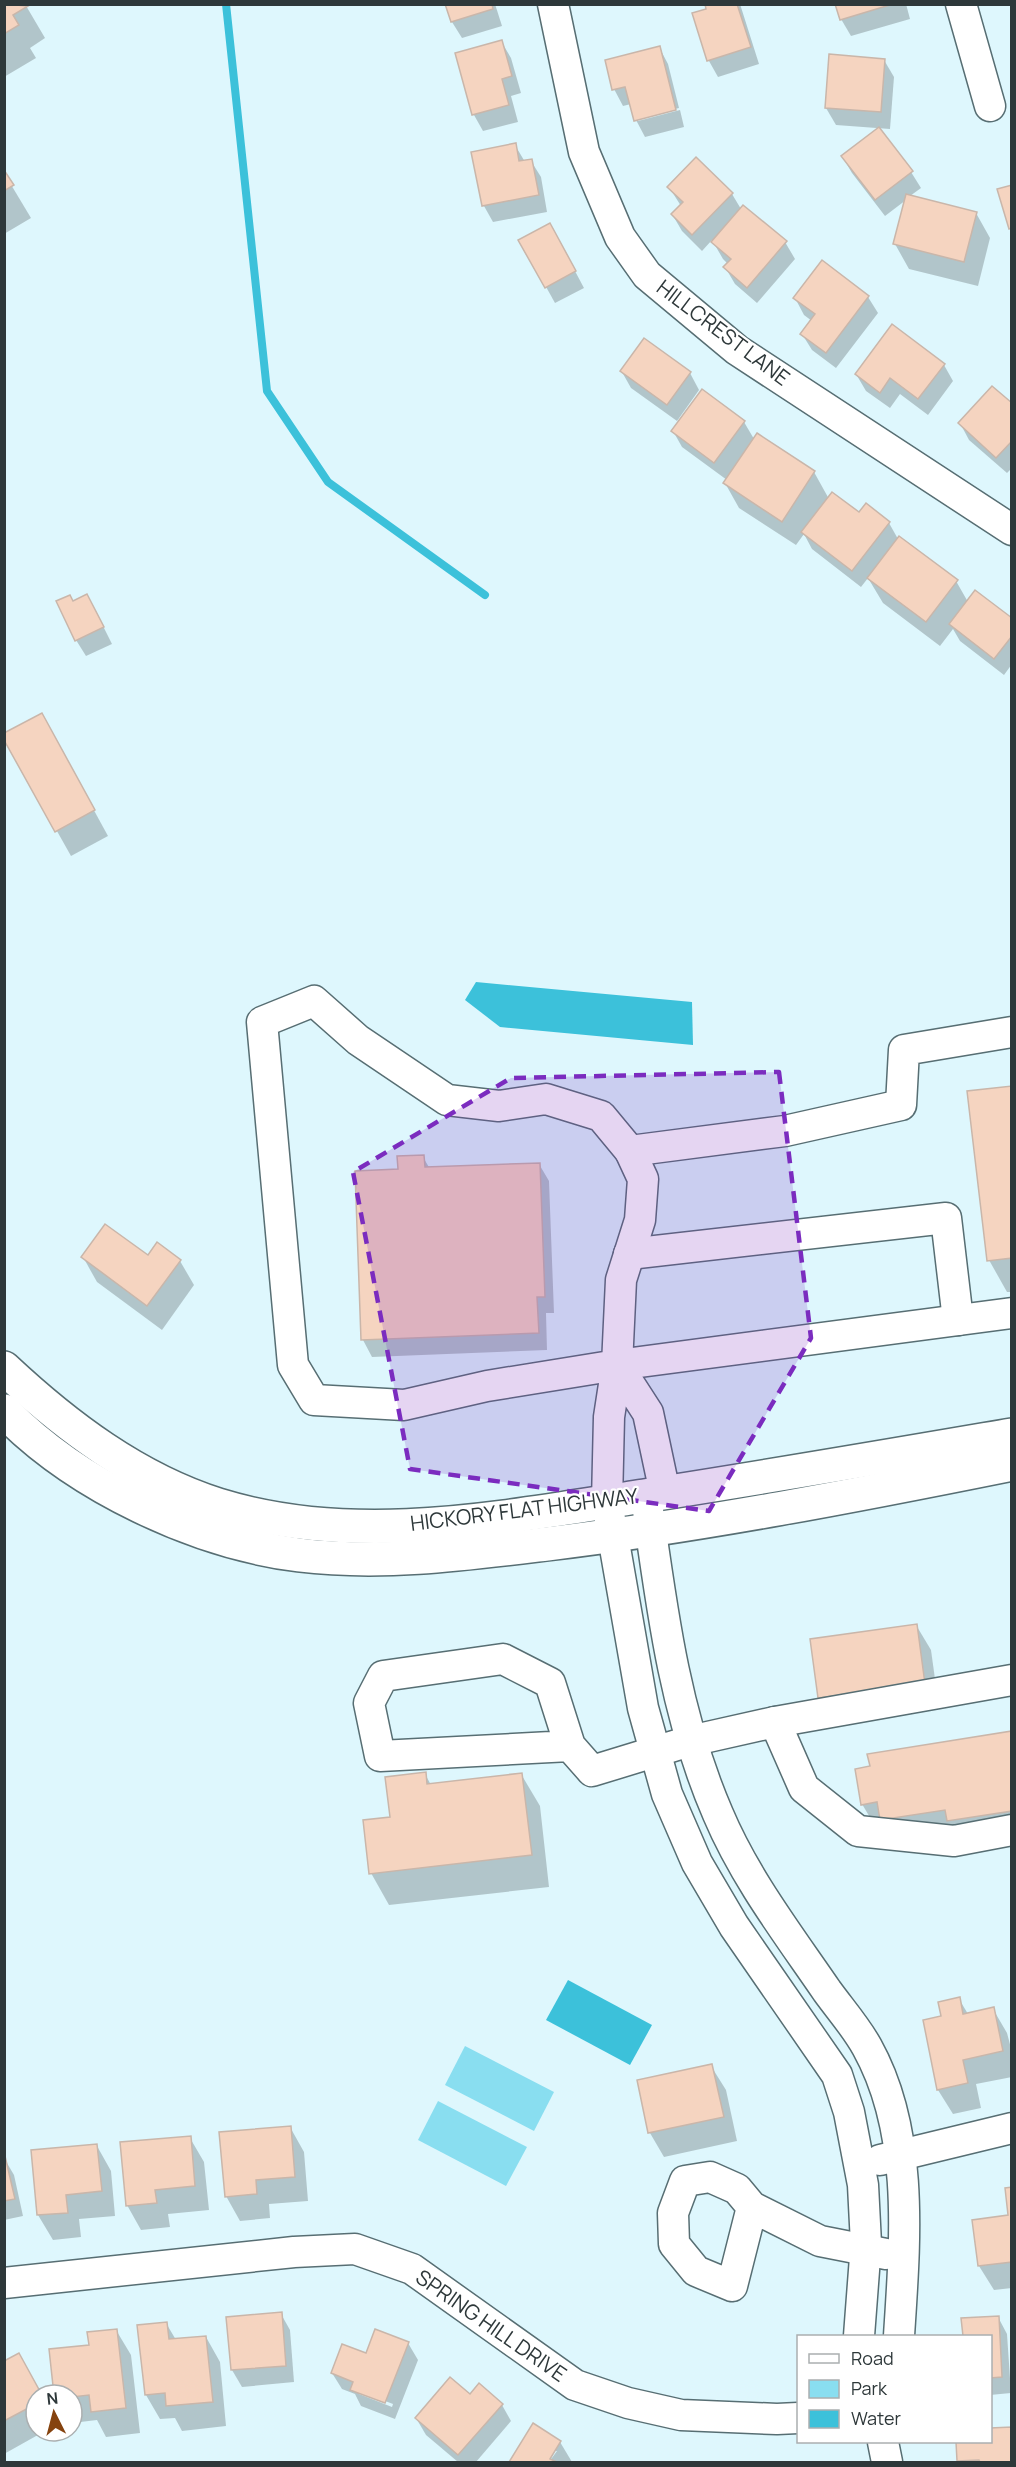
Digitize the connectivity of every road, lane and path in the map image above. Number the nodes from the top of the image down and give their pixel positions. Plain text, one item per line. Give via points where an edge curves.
1 (553, 4) edge
2 (961, 4) edge
3 (990, 106) dead end
4 (1011, 530) edge
5 (1011, 1032) edge
6 (630, 1151) junction
7 (629, 1254) junction
8 (1011, 1313) edge
9 (958, 1320) junction
10 (617, 1365) junction
11 (4, 1368) edge
12 (4, 1411) edge
13 (1011, 1435) edge
14 (1011, 1464) edge
15 (656, 1494) junction
16 (606, 1502) junction
17 (651, 1530) junction
18 (612, 1536) junction
19 (1011, 1680) edge
20 (775, 1722) junction
21 (690, 1741) junction
22 (570, 1746) junction
23 (654, 1752) junction
24 (1011, 1830) edge
25 (1011, 2128) edge
26 (900, 2157) junction
27 (859, 2163) junction
28 (752, 2207) dead end
29 (866, 2249) junction
30 (904, 2258) junction
31 (4, 2283) edge
32 (859, 2335) edge
33 (899, 2335) edge
34 (797, 2418) edge
35 (884, 2443) edge
36 (887, 2463) edge

1 - 4 street, HILLCREST LANE via 584,152 620,237 647,275 737,350
2 - 3 street
5 - 6 street via 904,1050 901,1105 785,1131
6 - 7 street via 643,1179 640,1220
6 - 10 street via 601,1116 546,1099 499,1106 447,1100 358,1040 314,1001 262,1022 294,1365 314,1400 404,1404
7 - 9 street via 946,1218
7 - 10 street via 621,1280
8 - 9 street
9 - 10 street
10 - 15 street via 648,1413
10 - 16 street via 609,1417
11 - 16 main road, HICKORY FLAT HIGHWAY via 74,1429 130,1465 189,1494 249,1513 333,1525 382,1526 487,1520
12 - 18 main road, HICKORY FLAT HIGHWAY via 48,1449 100,1484 185,1524 259,1548 320,1557 390,1559
13 - 15 main road, HICKORY FLAT HIGHWAY
14 - 17 main road, HICKORY FLAT HIGHWAY
15 - 16 main road, HICKORY FLAT HIGHWAY
15 - 17 street
16 - 18 street
17 - 18 main road, HICKORY FLAT HIGHWAY
17 - 21 street via 676,1683
18 - 23 street via 642,1708
19 - 20 street
20 - 21 street
20 - 24 street via 804,1788 858,1831 954,1841
21 - 23 street
21 - 26 street via 737,1856 866,2047 884,2086
22 - 22 street via 550,1683 503,1659 383,1676 369,1702 380,1756
22 - 23 street via 592,1771
23 - 27 street via 697,1863 734,1926 837,2075
25 - 26 street
26 - 27 street
26 - 30 street
27 - 29 street
28 - 29 street via 820,2241
29 - 30 street
29 - 32 street
30 - 33 street
31 - 34 street, SPRING HILL DRIVE via 355,2248 412,2269 575,2385 681,2415
35 - 36 street

